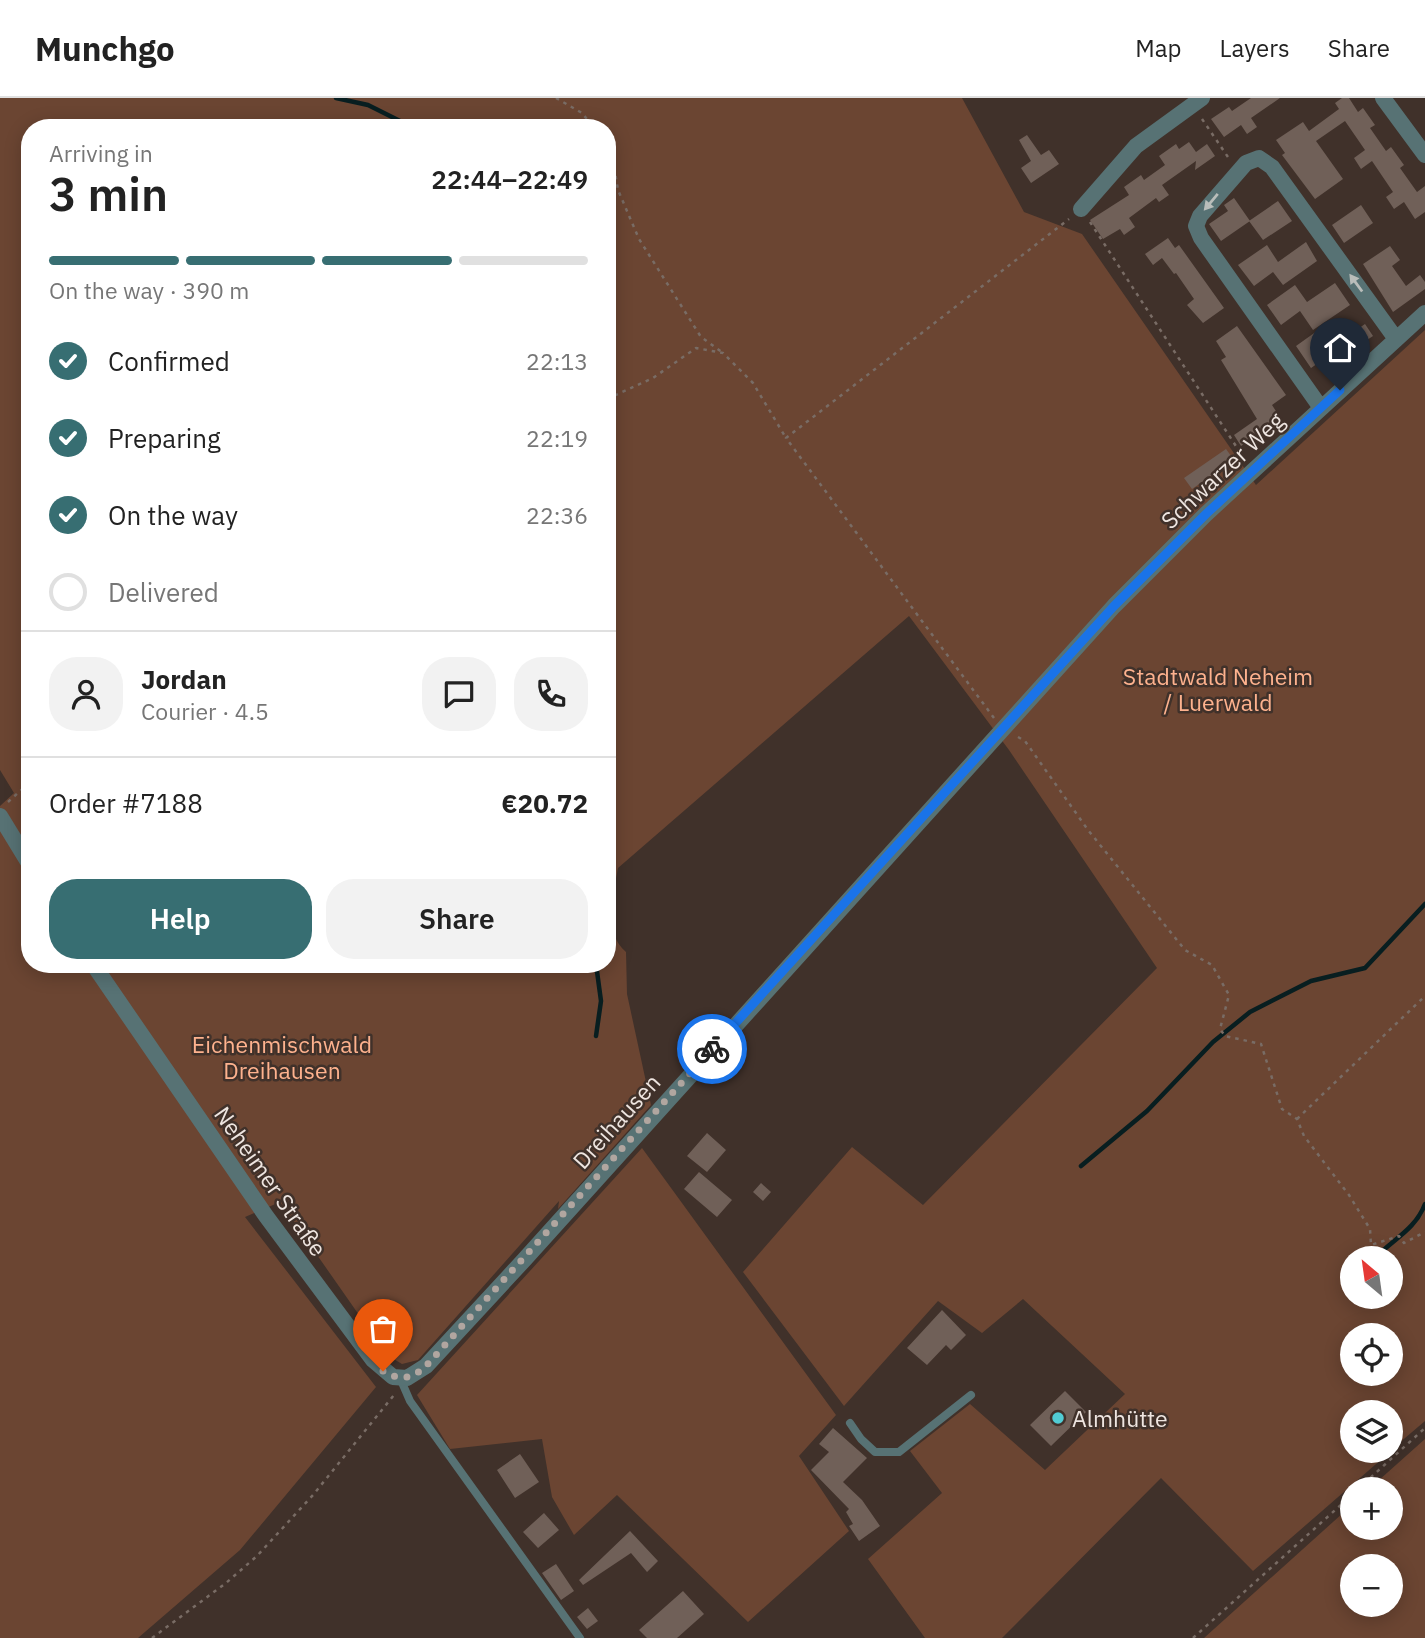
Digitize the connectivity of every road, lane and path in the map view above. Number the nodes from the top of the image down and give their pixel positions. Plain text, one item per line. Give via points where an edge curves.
1 (556, 98) edge
2 (1383, 98) edge
3 (1197, 101) edge
4 (587, 119) edge
5 (1425, 155) edge
6 (1238, 171) junction
7 (616, 178) edge
8 (1081, 209) junction
9 (1425, 313) edge
10 (1396, 339) junction
11 (723, 353) junction
12 (616, 395) edge
13 (1321, 408) junction
14 (786, 438) junction
15 (1252, 471) junction
16 (1002, 729) junction
17 (21, 790) edge
18 (0, 809) edge
19 (0, 816) edge
20 (21, 850) edge
21 (99, 973) edge
22 (1425, 996) edge
23 (1297, 1118) junction
24 (1425, 1233) edge
25 (400, 1378) junction
26 (971, 1395) dead end
27 (850, 1423) dead end
28 (1425, 1428) edge
29 (1371, 1477) edge
30 (1340, 1506) edge
31 (152, 1638) edge
32 (580, 1638) edge
33 (1193, 1638) edge

1 - 4 path
2 - 5 street
3 - 6 path
3 - 8 street via 1136,146
10 -> 6 street via 1266,160 1252,159
6 -> 13 street via 1196,226
7 - 11 path via 639,239 701,337
8 - 14 path
8 - 15 path
9 - 10 street, Schwarzer Weg
10 - 13 street, Schwarzer Weg
11 - 12 path via 696,348 653,378
11 - 14 path via 753,383
13 - 15 street, Schwarzer Weg
14 - 16 path
15 - 16 street, Schwarzer Weg via 1114,606
16 - 23 path via 1025,741 1088,830 1185,950 1212,965 1230,995 1220,1029 1225,1036 1261,1044 1282,1109
16 - 25 street, Dreihausen via 426,1366
17 - 18 path
19 - 20 street
21 - 25 street, Neheimer Straße via 274,1227 373,1360 383,1371
22 - 23 path
23 - 24 path via 1304,1136 1370,1229 1371,1245 1399,1236 1404,1243
25 - 31 path via 390,1402 257,1556
25 - 32 lane via 410,1401
26 - 27 lane via 899,1452 875,1452
28 - 29 path
30 - 33 path

